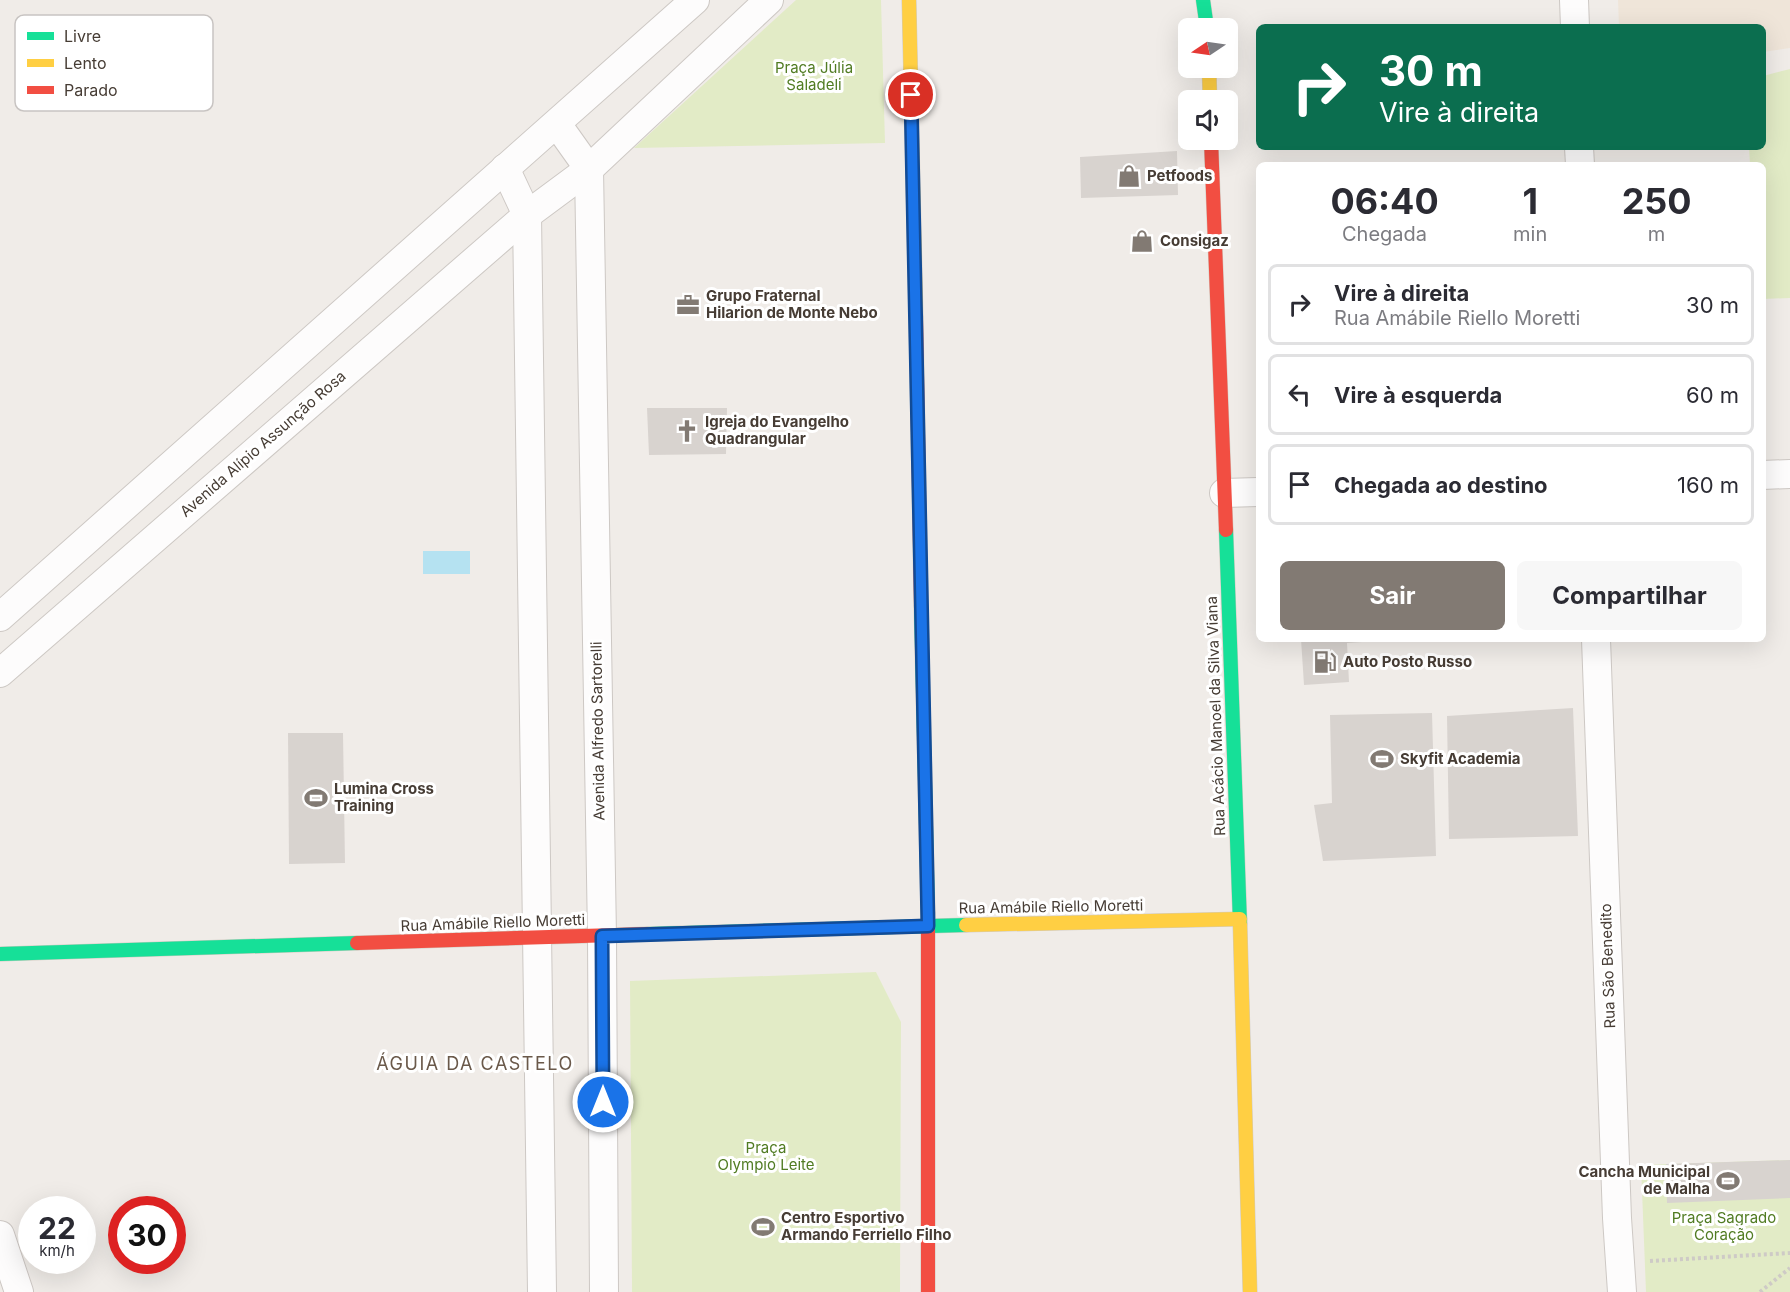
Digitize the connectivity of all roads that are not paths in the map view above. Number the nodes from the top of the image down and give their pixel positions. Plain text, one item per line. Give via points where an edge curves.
1 (695, 0) edge
2 (769, 0) edge
3 (909, 0) edge
4 (1574, 0) edge
5 (1575, 24) edge
6 (556, 124) junction
7 (1211, 150) edge
8 (505, 168) junction
9 (589, 169) junction
10 (527, 215) junction
11 (1790, 474) edge
12 (1766, 475) edge
13 (1256, 492) edge
14 (1224, 493) junction
15 (0, 616) edge
16 (1596, 642) edge
17 (0, 673) edge
18 (1240, 919) junction
19 (928, 926) junction
20 (602, 936) junction
21 (538, 938) junction
22 (0, 954) edge
23 (0, 1235) edge
24 (19, 1292) edge
25 (542, 1292) edge
26 (604, 1292) edge
27 (928, 1292) edge
28 (1250, 1292) edge
29 (1622, 1292) edge

1 - 6 street
2 - 9 street, Avenida Alípio Assunção Rosa
3 - 19 street
4 - 5 street
6 - 8 street
6 - 9 street
7 - 14 street, Rua Acácio Manoel da Silva Viana
8 - 10 street
8 - 15 street
9 - 10 street, Avenida Alípio Assunção Rosa
9 - 20 street, Avenida Alfredo Sartorelli
10 - 17 street, Avenida Alípio Assunção Rosa
10 - 21 street
11 - 12 street
13 - 14 street
14 - 18 street, Rua Acácio Manoel da Silva Viana
16 - 29 street, Rua São Benedito
18 - 19 street, Rua Amábile Riello Moretti
18 - 28 street, Rua Acácio Manoel da Silva Viana
19 - 20 street, Rua Amábile Riello Moretti
19 - 27 street
20 - 21 street, Rua Amábile Riello Moretti
20 - 26 street, Avenida Alfredo Sartorelli
21 - 22 street, Rua Amábile Riello Moretti
21 - 25 street
23 - 24 street

